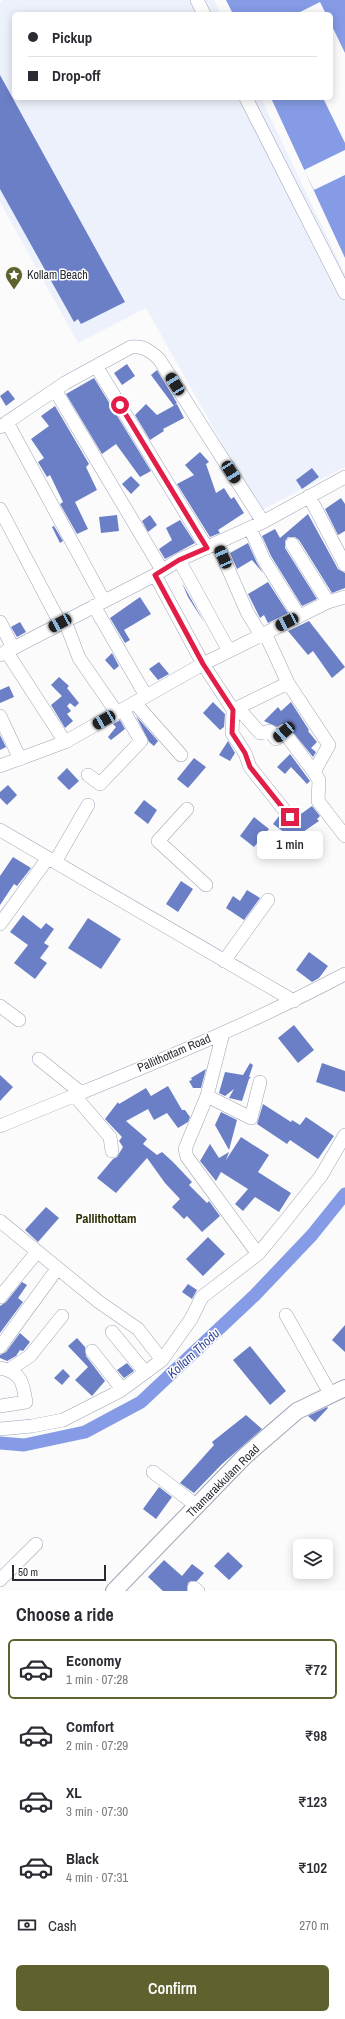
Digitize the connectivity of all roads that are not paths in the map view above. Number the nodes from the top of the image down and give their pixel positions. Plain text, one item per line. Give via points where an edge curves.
1 (197, 0) edge
2 (203, 12) edge
3 (247, 100) edge
4 (345, 293) edge
5 (96, 366) junction
6 (54, 390) junction
7 (4, 425) edge
8 (345, 477) edge
9 (309, 496) junction
10 (0, 509) edge
11 (263, 522) junction
12 (250, 528) junction
13 (292, 544) dead end
14 (212, 545) junction
15 (179, 560) junction
16 (345, 565) edge
17 (159, 572) junction
18 (345, 597) edge
19 (328, 602) junction
20 (99, 603) junction
21 (299, 616) junction
22 (0, 622) edge
23 (63, 622) junction
24 (263, 634) junction
25 (7, 651) edge
26 (229, 651) junction
27 (203, 664) junction
28 (288, 683) junction
29 (140, 700) junction
30 (235, 709) junction
31 (120, 711) junction
32 (0, 716) edge
33 (65, 742) junction
34 (181, 755) dead end
35 (20, 759) junction
36 (0, 766) edge
37 (314, 772) junction
38 (88, 775) dead end
39 (88, 805) dead end
40 (187, 809) dead end
41 (290, 817) dead end
42 (0, 830) edge
43 (345, 836) edge
44 (51, 860) junction
45 (206, 885) dead end
46 (268, 900) dead end
47 (0, 924) edge
48 (224, 961) junction
49 (345, 974) edge
50 (294, 1001) junction
51 (0, 1006) edge
52 (19, 1020) dead end
53 (223, 1033) junction
54 (39, 1059) dead end
55 (260, 1082) dead end
56 (77, 1094) junction
57 (207, 1096) junction
58 (0, 1126) edge
59 (345, 1135) edge
60 (112, 1151) dead end
61 (0, 1221) edge
62 (37, 1252) junction
63 (258, 1254) junction
64 (57, 1269) junction
65 (0, 1297) edge
66 (62, 1316) dead end
67 (286, 1316) dead end
68 (112, 1332) dead end
69 (0, 1347) edge
70 (92, 1351) dead end
71 (162, 1360) junction
72 (5, 1368) edge
73 (145, 1372) junction
74 (122, 1389) junction
75 (338, 1392) edge
76 (0, 1406) edge
77 (0, 1429) edge
78 (153, 1472) dead end
79 (197, 1506) junction
80 (36, 1544) dead end
81 (0, 1580) edge
82 (114, 1591) edge

1 - 2 street
3 - 4 street
5 - 6 street
5 - 11 street via 131,347 140,346 148,349 159,359
5 - 14 street
6 - 7 street
6 - 17 street
7 - 20 street
8 - 9 street
9 - 11 street
9 - 16 street
10 - 23 street
11 - 12 street
12 - 14 street
12 - 21 street via 264,560
13 - 19 street
14 - 15 street
14 - 24 street via 247,612
15 - 17 street
15 - 26 street
17 - 20 street
17 - 27 street
18 - 19 street
19 - 21 street
20 - 23 street
20 - 29 street
21 - 24 street
22 - 25 street
23 - 25 street
23 - 31 street via 79,658
24 - 26 street
24 - 28 street
25 - 33 street
26 - 27 street
27 - 29 street
27 - 30 street
28 - 30 street
28 - 37 street via 329,745
29 - 31 street
29 - 34 street
30 - 37 street via 260,733 270,731 276,739 284,732
30 - 41 street via 232,733 245,753 250,767
31 - 33 street
31 - 38 street via 141,741 100,784
32 - 35 street
33 - 35 street
35 - 36 street
37 - 43 street via 319,780 318,801
39 - 44 street
40 - 45 street via 158,841
42 - 44 street
44 - 47 street
44 - 48 street
46 - 48 street
48 - 50 street
49 - 50 street, Pallithottam Road
50 - 53 street, Pallithottam Road
51 - 52 street
53 - 56 street, Pallithottam Road
53 - 57 street
54 - 56 street
55 - 57 street via 251,1118
56 - 58 street, Pallithottam Road
56 - 60 street via 110,1137
57 - 63 street via 185,1149 187,1157
59 - 63 street via 321,1176
61 - 62 street
62 - 64 street
62 - 65 street
63 - 71 street via 202,1298 191,1319
64 - 69 street
64 - 71 street via 138,1329
66 - 72 street via 30,1356
67 - 75 street
68 - 73 street
70 - 74 street
71 - 73 street
72 - 76 street via 16,1374 24,1385 26,1402
73 - 74 street
74 - 77 street via 63,1420
75 - 79 main road, Thamarakkulam Road via 297,1411 245,1456
78 - 79 street
79 - 82 main road, Thamarakkulam Road
80 - 81 street

